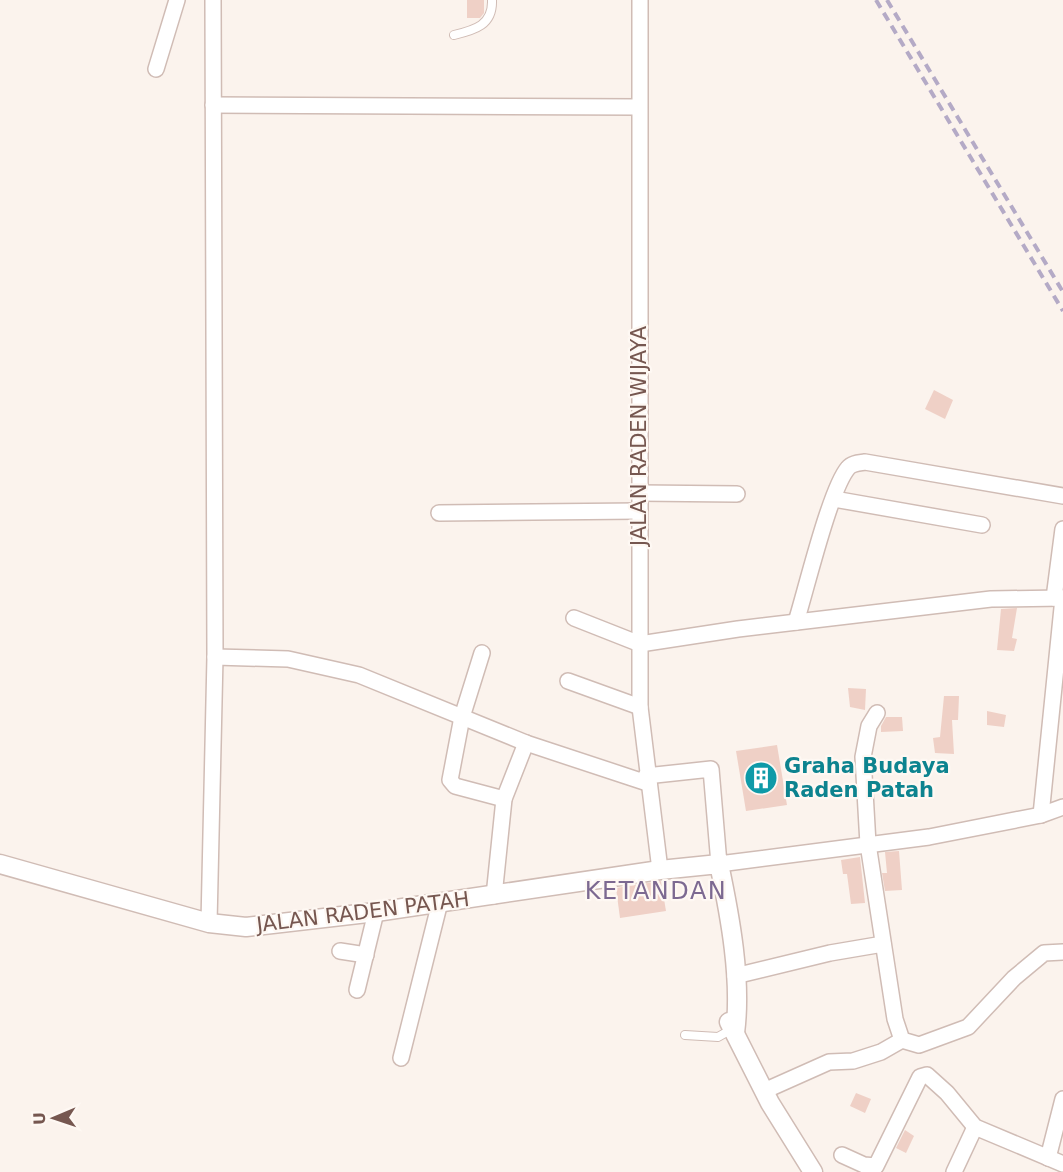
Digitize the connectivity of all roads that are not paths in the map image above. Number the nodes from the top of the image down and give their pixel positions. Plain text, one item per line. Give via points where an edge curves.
1 (177, 0) edge
2 (213, 0) edge
3 (492, 0) edge
4 (640, 0) edge
5 (454, 35) dead end
6 (156, 69) dead end
7 (213, 105) junction
8 (639, 107) junction
9 (639, 493) junction
10 (736, 494) dead end
11 (1063, 496) edge
12 (834, 499) junction
13 (639, 511) junction
14 (439, 513) dead end
15 (982, 525) dead end
16 (1063, 529) edge
17 (1060, 598) edge
18 (574, 618) dead end
19 (796, 622) junction
20 (640, 644) junction
21 (482, 653) dead end
22 (215, 657) junction
23 (568, 681) dead end
24 (640, 707) junction
25 (877, 713) dead end
26 (462, 717) junction
27 (526, 743) junction
28 (647, 780) junction
29 (504, 799) junction
30 (1063, 807) edge
31 (1041, 815) junction
32 (868, 844) junction
33 (0, 864) edge
34 (719, 864) junction
35 (660, 870) junction
36 (494, 896) junction
37 (440, 902) junction
38 (376, 912) junction
39 (209, 923) junction
40 (883, 944) junction
41 (340, 951) dead end
42 (1063, 952) edge
43 (366, 955) junction
44 (735, 973) junction
45 (357, 990) dead end
46 (733, 1031) junction
47 (685, 1035) dead end
48 (902, 1040) junction
49 (401, 1058) dead end
50 (764, 1092) junction
51 (1063, 1099) edge
52 (975, 1127) junction
53 (842, 1155) dead end
54 (1048, 1158) junction
55 (1063, 1164) edge
56 (813, 1172) edge
57 (954, 1172) edge

1 - 6 street
2 - 7 street
3 - 5 lane via 487,22
4 - 8 street, JALAN RADEN WIJAYA
7 - 8 street
7 - 22 street
8 - 9 street, JALAN RADEN WIJAYA
9 - 10 street
9 - 13 street, JALAN RADEN WIJAYA
11 - 12 street via 865,462 848,468
12 - 15 street
12 - 19 street
13 - 14 street
13 - 20 street, JALAN RADEN WIJAYA
16 - 17 street
17 - 19 street via 991,599
17 - 31 street
18 - 20 street
19 - 20 street
20 - 24 street, JALAN RADEN WIJAYA
21 - 26 street
22 - 26 street via 288,659 327,667 358,675
22 - 39 street
23 - 24 street
24 - 28 street, JALAN RADEN WIJAYA
25 - 32 street via 869,726 863,757
26 - 27 street
26 - 29 street via 450,780 455,786
27 - 28 street
27 - 29 street
28 - 34 street via 711,769
28 - 35 street, JALAN RADEN WIJAYA
29 - 36 street
30 - 31 street
31 - 32 street via 929,837
32 - 34 street
32 - 40 street
33 - 39 street, JALAN RADEN PATAH
34 - 35 street, JALAN RADEN PATAH
34 - 44 street via 730,916
35 - 36 street, JALAN RADEN PATAH
36 - 37 street, JALAN RADEN PATAH
37 - 38 street, JALAN RADEN PATAH
37 - 49 street
38 - 39 street, JALAN RADEN PATAH via 270,926
38 - 43 street
40 - 44 street
40 - 48 street
41 - 43 street
42 - 48 street via 1044,953 1014,978 968,1027 920,1045
43 - 45 street
44 - 46 street
46 - 47 lane via 718,1037
46 - 50 street
48 - 50 street via 881,1052 829,1062
50 - 56 street
51 - 54 street
52 - 53 street via 931,1076 923,1075 876,1166
52 - 54 street
52 - 57 street
54 - 55 street

